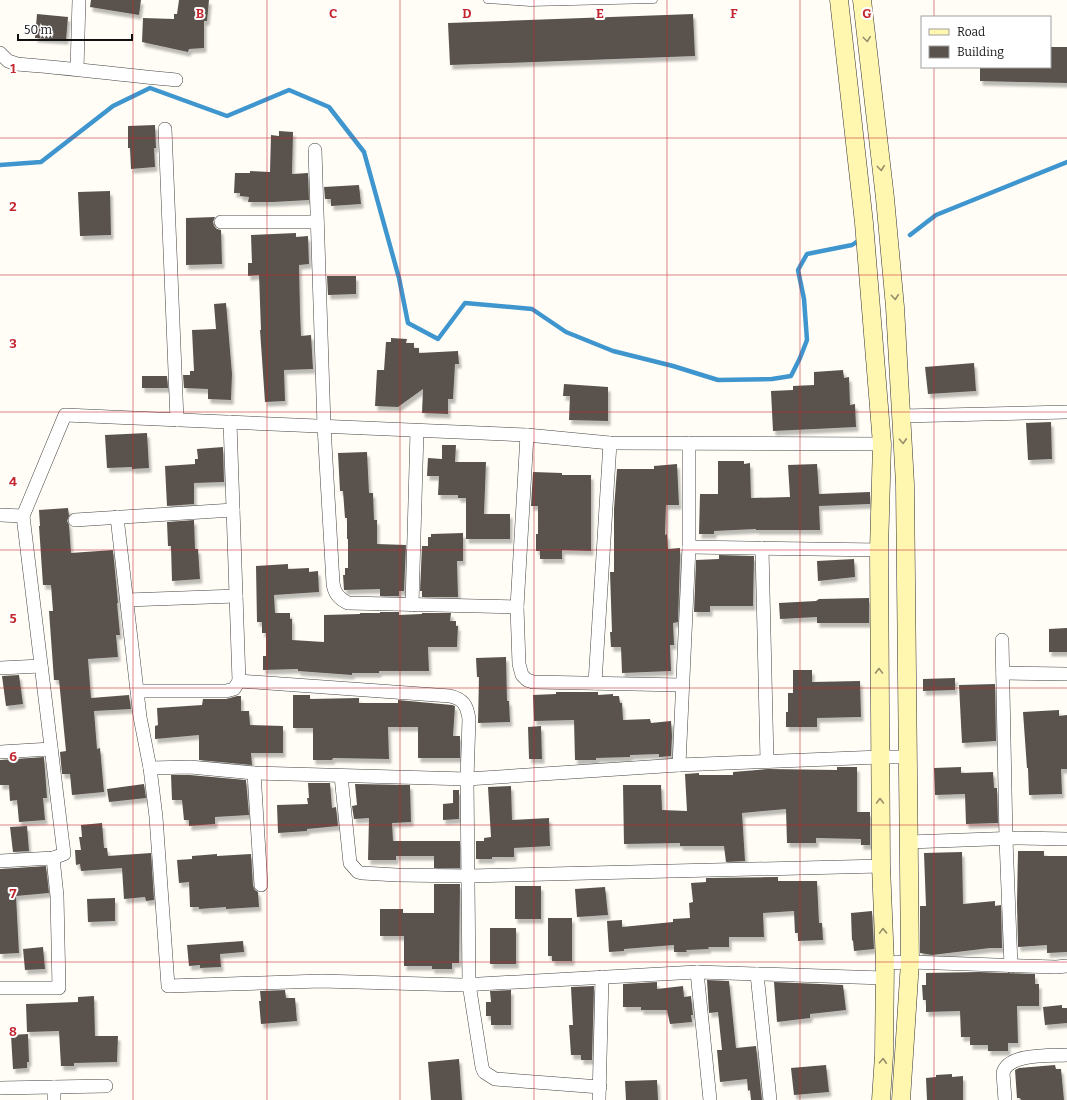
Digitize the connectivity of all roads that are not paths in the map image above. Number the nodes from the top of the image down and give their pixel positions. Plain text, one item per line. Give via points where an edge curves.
1 (79, 0) edge
2 (487, 0) edge
3 (654, 0) edge
4 (839, 0) edge
5 (862, 0) edge
6 (0, 53) edge
7 (77, 69) junction
8 (176, 80) dead end
9 (165, 129) dead end
10 (315, 150) dead end
11 (221, 222) dead end
12 (317, 222) junction
13 (890, 245) junction
14 (866, 249) junction
15 (1067, 412) edge
16 (902, 416) junction
17 (177, 420) junction
18 (230, 422) junction
19 (324, 426) junction
20 (417, 430) junction
21 (527, 435) junction
22 (689, 442) junction
23 (610, 443) junction
24 (882, 444) junction
25 (233, 510) junction
26 (0, 515) edge
27 (22, 516) junction
28 (117, 517) junction
29 (75, 520) dead end
30 (689, 547) junction
31 (762, 548) junction
32 (879, 550) junction
33 (236, 596) junction
34 (127, 600) junction
35 (412, 605) junction
36 (517, 607) junction
37 (1002, 640) dead end
38 (41, 666) junction
39 (0, 668) edge
40 (1003, 673) junction
41 (1067, 674) edge
42 (239, 681) junction
43 (595, 683) junction
44 (682, 685) junction
45 (138, 691) junction
46 (51, 749) junction
47 (0, 752) edge
48 (880, 757) junction
49 (908, 757) junction
50 (767, 761) junction
51 (679, 764) junction
52 (150, 768) junction
53 (254, 773) junction
54 (341, 776) junction
55 (467, 780) junction
56 (1006, 839) junction
57 (1067, 839) edge
58 (909, 842) junction
59 (53, 858) junction
60 (0, 861) edge
61 (881, 866) junction
62 (469, 876) junction
63 (260, 885) dead end
64 (910, 962) junction
65 (1012, 966) junction
66 (1067, 966) edge
67 (884, 970) junction
68 (697, 972) junction
69 (757, 974) junction
70 (602, 977) junction
71 (469, 984) junction
72 (0, 988) edge
73 (1067, 1055) edge
74 (106, 1086) dead end
75 (54, 1087) junction
76 (0, 1088) edge
77 (600, 1094) edge
78 (54, 1100) edge
79 (710, 1100) edge
80 (770, 1100) edge
81 (881, 1100) edge
82 (901, 1100) edge
83 (1005, 1100) edge

1 - 7 street
2 - 3 lane via 530,3
4 - 14 main road
5 -> 13 main road
6 - 7 street via 8,61 17,64
7 - 8 street
9 - 17 street
10 - 12 street
11 - 12 street
12 - 19 street
13 - 14 main road
13 -> 16 main road
14 - 24 main road
15 - 16 street
16 -> 49 main road
17 - 18 street
17 - 27 street via 65,415
18 - 19 street
18 - 25 street
19 - 20 street
19 - 35 street via 333,583 336,592 348,603
20 - 21 street
20 - 35 street
21 - 23 street
21 - 36 street
22 - 23 street
22 - 24 street
22 - 30 street
23 - 43 street
24 - 32 main road
25 - 28 street
25 - 33 street
26 - 27 street
27 - 38 street
28 - 29 street
28 - 34 street
30 - 31 street
30 - 44 street
31 - 32 street
31 - 50 street
48 -> 32 main road
33 - 34 street
33 - 42 street
34 - 45 street
35 - 36 street
36 - 43 street via 519,664 525,678 532,682
37 - 40 street
38 - 39 street
38 - 46 street
40 - 41 street
40 - 56 street
42 - 45 street via 234,688 226,691
42 - 55 street via 457,698 465,704 468,711
43 - 44 street
44 - 51 street
45 - 52 street via 140,717
46 - 47 street
46 - 59 street via 64,854
48 - 49 street
48 - 50 street
61 -> 48 main road
49 - 58 main road
50 - 51 street
51 - 55 street
52 - 53 street via 190,767
52 - 71 street via 168,986 321,982
53 - 54 street
53 - 63 street
54 - 55 street
54 - 62 street via 350,863 358,872
55 - 62 street
56 - 57 street
56 - 58 street
56 - 65 street
58 - 64 main road
59 - 60 street
59 - 72 street via 57,896 59,988
61 - 62 street
67 -> 61 main road
62 - 71 street
64 - 65 street
64 - 67 street
64 - 82 main road
65 - 66 street
67 - 69 street
81 -> 67 main road
68 - 69 street
68 - 70 street
68 - 79 street
69 - 80 street
70 - 71 street
70 - 77 street
71 - 77 street via 484,1072 495,1079
73 - 83 street via 1031,1056 1007,1066 1003,1073
74 - 75 street
75 - 76 street
75 - 78 street

